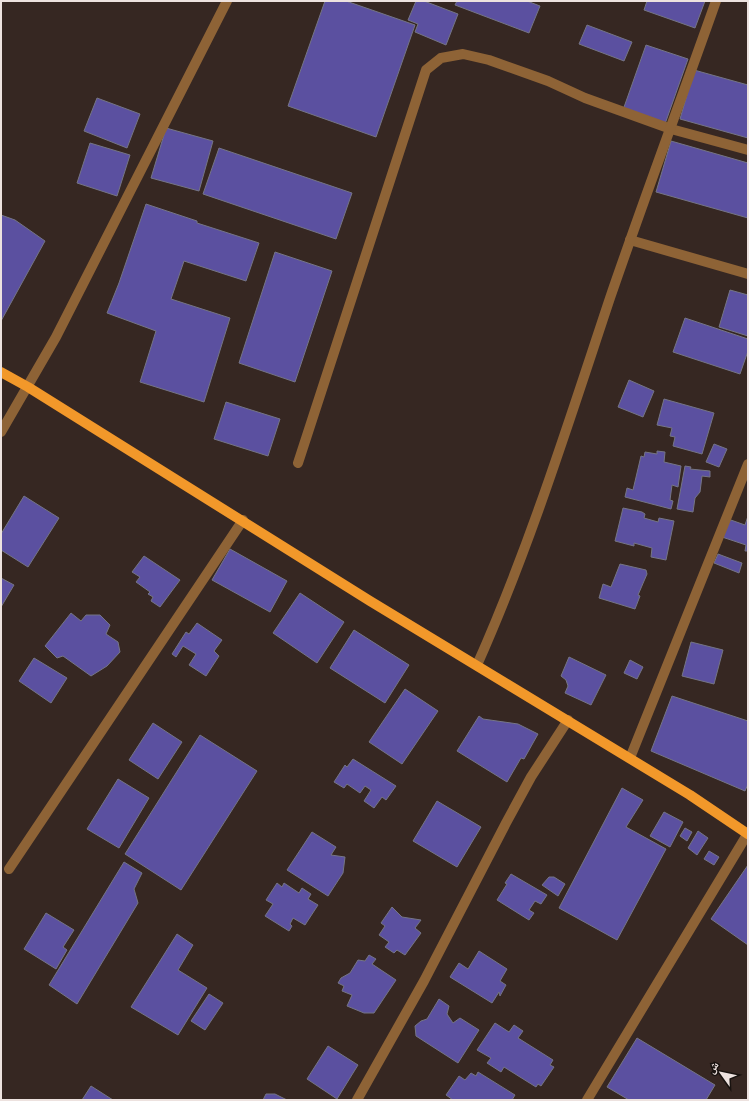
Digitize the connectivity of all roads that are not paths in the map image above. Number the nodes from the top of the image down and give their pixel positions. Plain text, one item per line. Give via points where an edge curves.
1 (227, 1) edge
2 (716, 1) edge
3 (671, 129) junction
4 (748, 150) edge
5 (630, 240) junction
6 (748, 274) edge
7 (1, 372) edge
8 (28, 387) junction
9 (1, 432) edge
10 (298, 463) dead end
11 (748, 464) edge
12 (243, 520) junction
13 (478, 665) junction
14 (568, 720) junction
15 (630, 758) junction
16 (748, 833) edge
17 (9, 869) dead end
18 (357, 1100) edge
19 (587, 1100) edge

1 - 8 street
2 - 3 street
3 - 4 street
3 - 5 street
3 - 10 street via 489,60 463,54 441,58 426,70
5 - 6 street
5 - 13 street via 539,509 510,589
7 - 8 main road
8 - 9 street
8 - 12 main road
11 - 15 street
12 - 13 main road via 370,601
12 - 17 street
13 - 14 main road
14 - 15 main road
14 - 18 street via 531,777 424,981
15 - 16 main road
16 - 19 street

